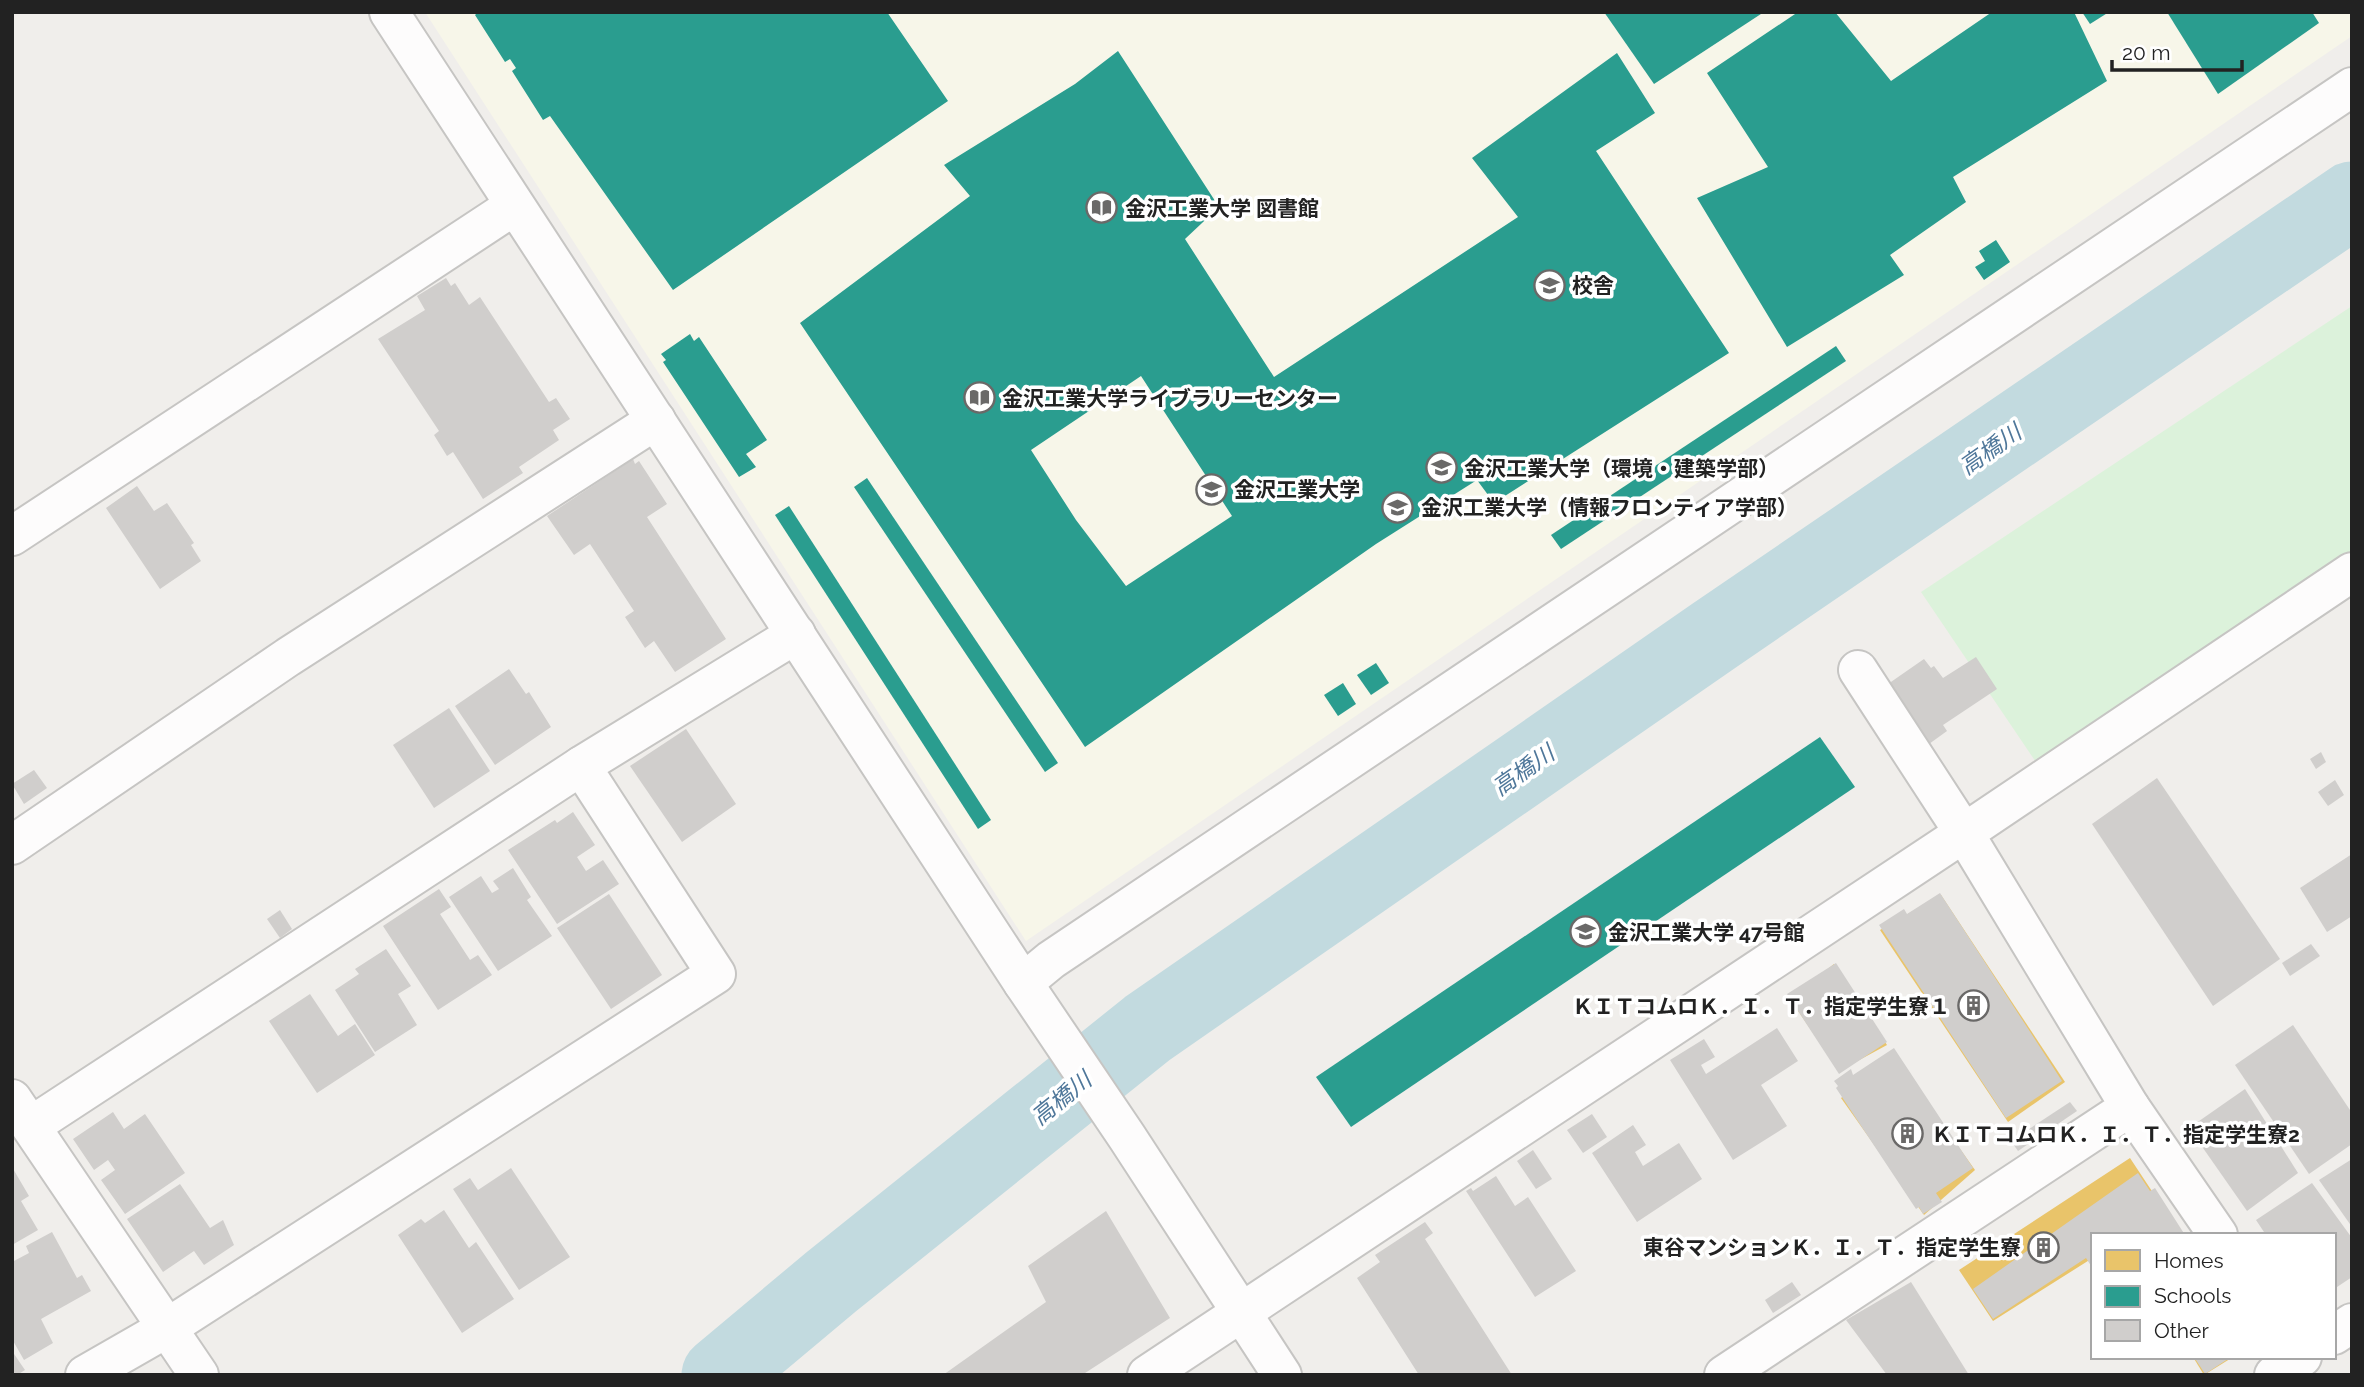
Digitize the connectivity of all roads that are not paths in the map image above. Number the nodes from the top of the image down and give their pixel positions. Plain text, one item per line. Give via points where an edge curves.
1 (389, 12) edge
2 (2352, 87) edge
3 (514, 206) junction
4 (656, 420) junction
5 (12, 536) edge
6 (2352, 572) edge
7 (796, 634) junction
8 (1857, 670) dead end
9 (581, 766) junction
10 (1964, 833) junction
11 (12, 845) edge
12 (1023, 983) junction
13 (2130, 1107) junction
14 (22, 1112) edge
15 (2217, 1233) edge
16 (1241, 1312) junction
17 (2352, 1323) edge
18 (167, 1328) junction
19 (2336, 1334) edge
20 (2299, 1359) edge
21 (2303, 1359) edge
22 (85, 1375) edge
23 (199, 1375) edge
24 (1147, 1375) edge
25 (1282, 1375) edge
26 (1724, 1375) edge
27 (2274, 1375) edge
28 (2313, 1375) edge

1 - 3 street
2 - 12 street
3 - 4 street
3 - 5 street
4 - 7 street
4 - 11 street via 288,657
6 - 10 street
7 - 9 street
7 - 12 street
8 - 10 street
9 - 14 street
9 - 18 street via 716,974
10 - 13 street
10 - 16 street
12 - 16 street
13 - 15 street
13 - 26 street
14 - 18 street
16 - 24 street
16 - 25 street
17 - 19 street
18 - 22 street
18 - 23 street
20 - 27 street
21 - 28 street

